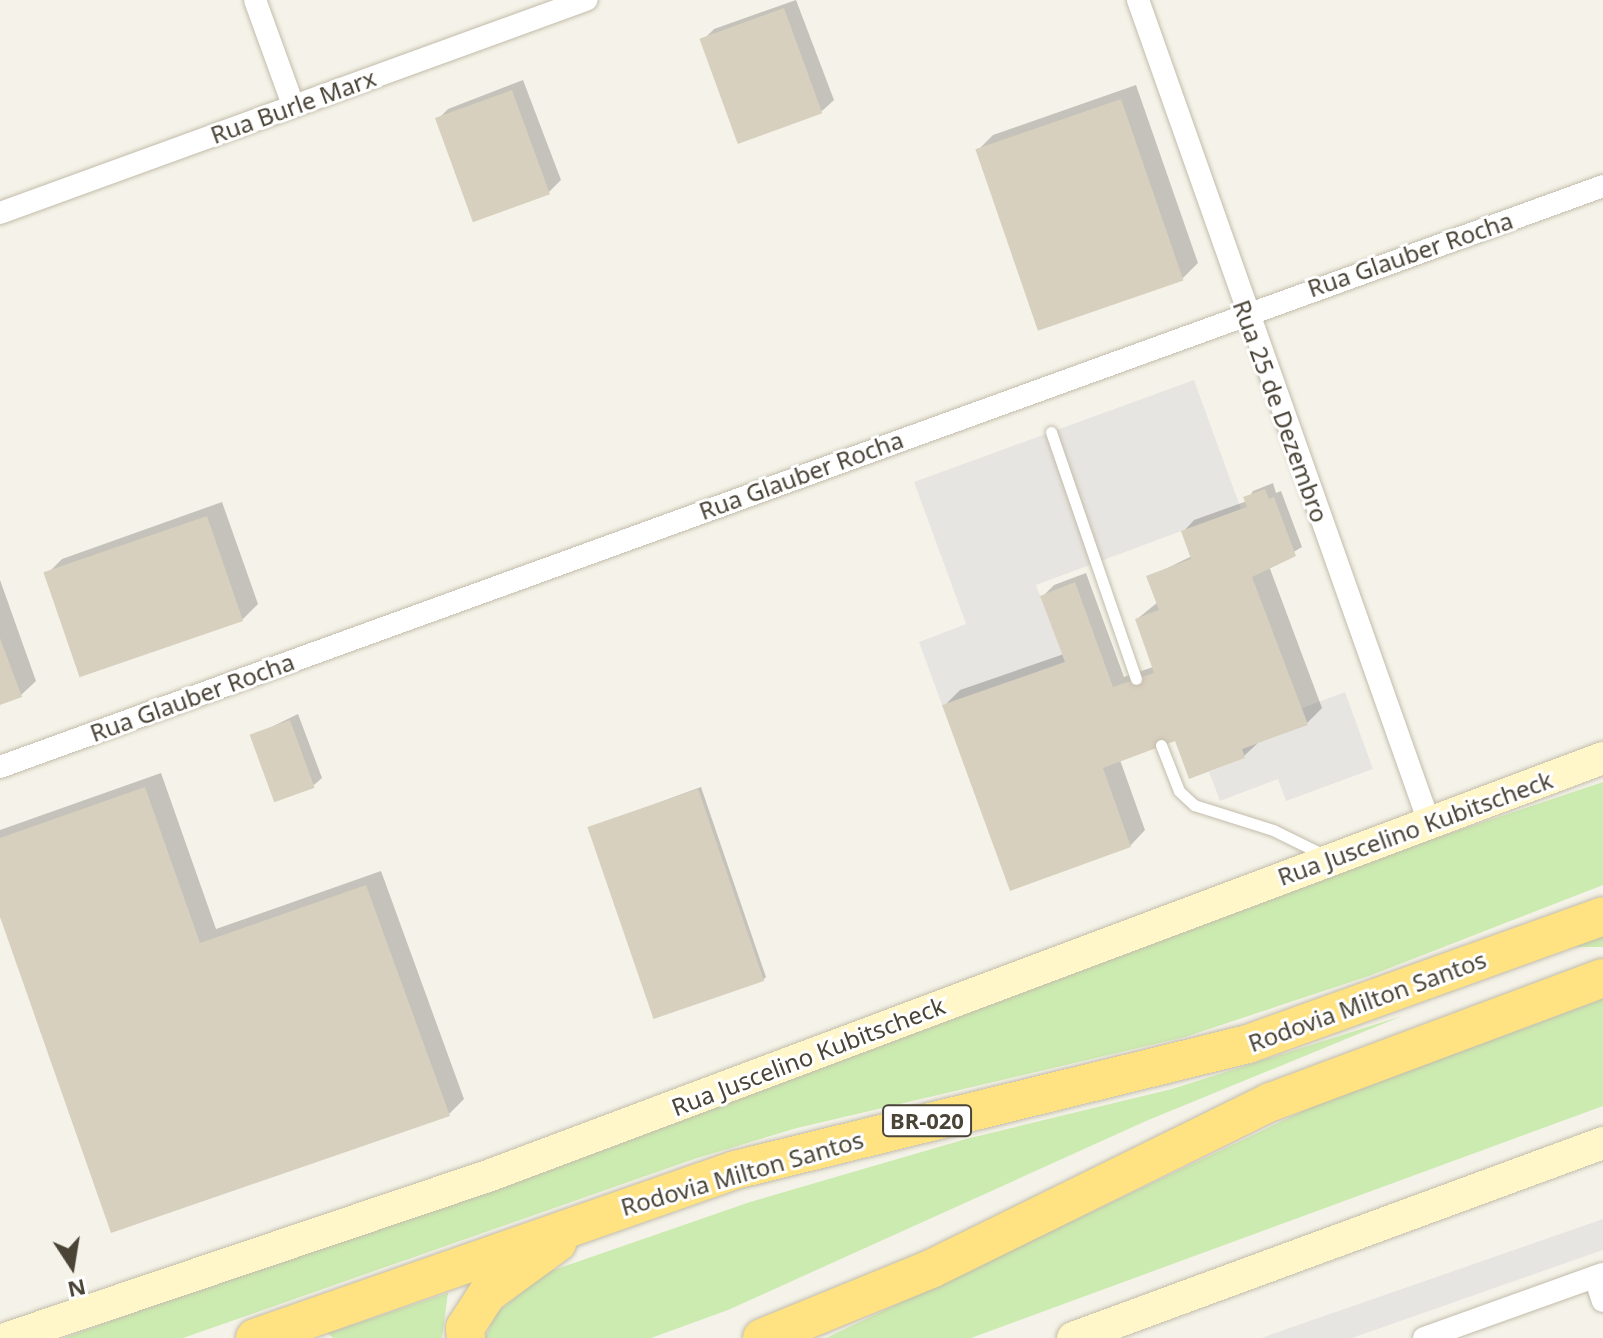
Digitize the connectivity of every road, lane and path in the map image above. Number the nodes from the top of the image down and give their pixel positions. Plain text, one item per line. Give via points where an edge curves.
1 (255, 0) edge
2 (586, 0) edge
3 (1138, 0) edge
4 (293, 105) junction
5 (1603, 186) edge
6 (0, 213) edge
7 (1246, 312) junction
8 (1051, 432) dead end
9 (1136, 679) dead end
10 (1161, 745) dead end
11 (1603, 758) edge
12 (0, 767) edge
13 (1429, 822) junction
14 (1331, 858) junction
15 (1603, 916) edge
16 (1603, 978) edge
17 (1603, 1143) edge
18 (592, 1218) junction
19 (1599, 1276) edge
20 (1603, 1301) edge
21 (8, 1338) edge
22 (255, 1338) edge
23 (466, 1338) edge
24 (762, 1338) edge
25 (1073, 1338) edge
26 (1424, 1338) edge

1 - 4 street
2 - 4 street, Rua Burle Marx
3 - 7 street, Rua 25 de Dezembro
4 - 6 street, Rua Burle Marx
5 - 7 street, Rua Glauber Rocha
7 - 12 street, Rua Glauber Rocha
7 - 13 street, Rua 25 de Dezembro
8 - 9 lane
10 - 14 lane via 1179,791 1194,805 1273,830
11 - 13 main road, Rua Juscelino Kubitscheck
13 - 14 main road, Rua Juscelino Kubitscheck
14 - 21 main road, Rua Juscelino Kubitscheck via 488,1176
15 - 18 highway, Rodovia Milton Santos / BR-020 via 1248,1044 764,1163
16 - 24 highway via 1271,1102 931,1269
17 - 25 main road
18 - 22 highway, Rodovia Milton Santos / BR-020
18 - 23 highway via 487,1294 465,1328
19 - 20 street
19 - 26 street

